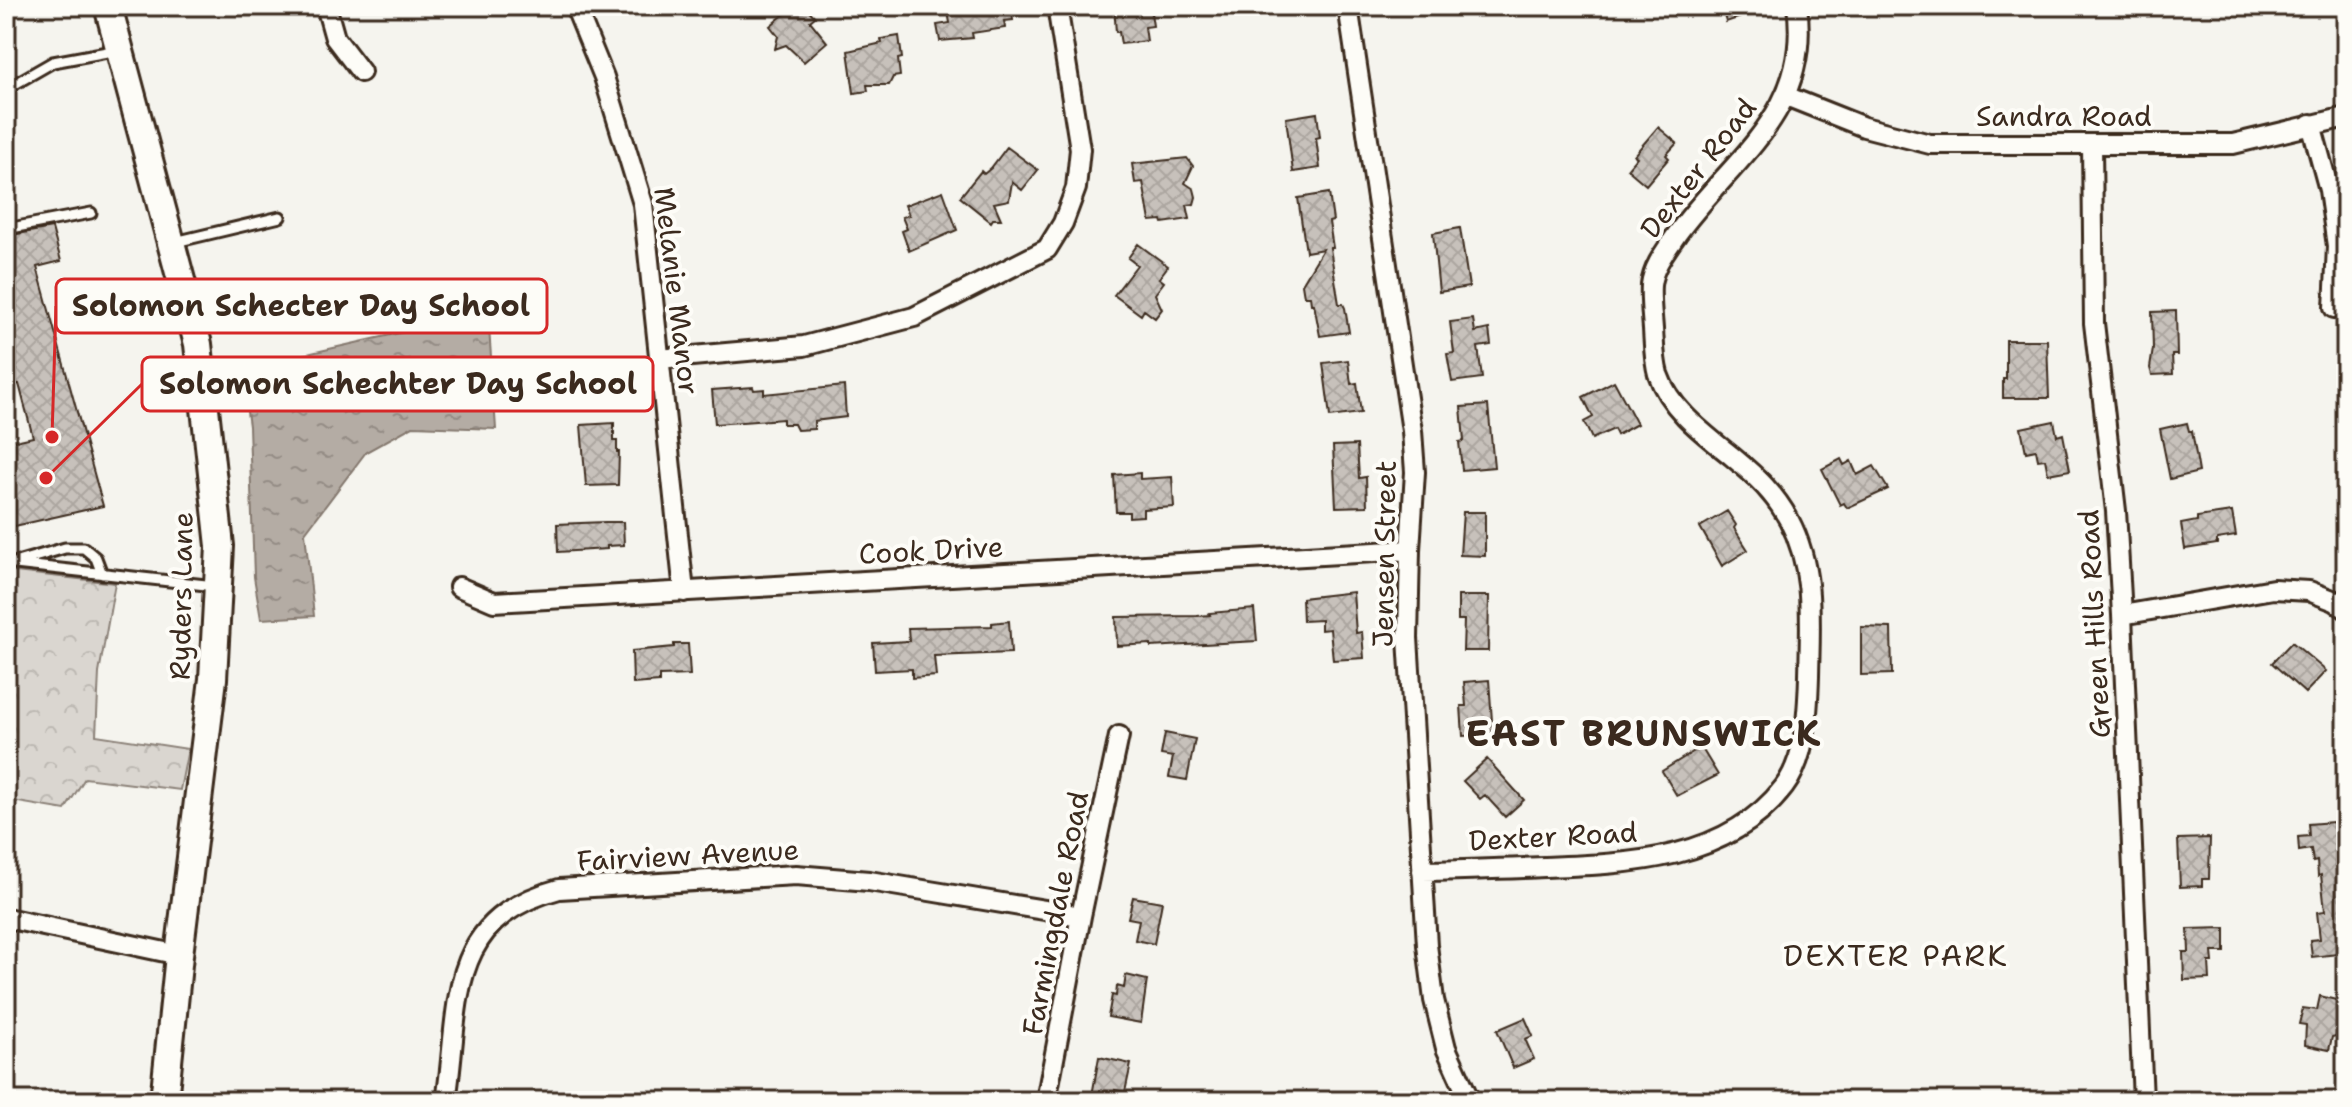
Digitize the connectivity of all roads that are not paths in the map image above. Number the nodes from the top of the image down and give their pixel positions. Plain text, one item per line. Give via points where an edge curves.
1 (108, 6) edge
2 (326, 6) edge
3 (575, 6) edge
4 (1057, 6) edge
5 (1348, 6) edge
6 (1797, 6) edge
7 (119, 49) junction
8 (361, 72) dead end
9 (6, 89) edge
10 (1786, 96) junction
11 (2346, 117) edge
12 (2311, 124) junction
13 (2092, 144) junction
14 (91, 213) dead end
15 (280, 217) dead end
16 (6, 229) edge
17 (171, 243) junction
18 (2334, 308) dead end
19 (659, 359) junction
20 (1410, 550) junction
21 (8, 564) edge
22 (102, 574) junction
23 (218, 587) junction
24 (459, 587) dead end
25 (684, 592) junction
26 (2346, 609) edge
27 (2122, 615) junction
28 (1119, 736) dead end
29 (1422, 871) junction
30 (1081, 916) junction
31 (6, 918) edge
32 (179, 955) junction
33 (164, 1101) edge
34 (446, 1101) edge
35 (1046, 1101) edge
36 (1470, 1101) edge
37 (2143, 1101) edge

1 - 7 main road, Ryders Lane
2 - 8 street via 335,38
3 - 19 street, Melanie Manor via 604,77 643,204
4 - 19 street via 1080,149 1076,188 1047,249 914,317 804,346
5 - 20 street, Jensen Street via 1412,431
6 - 10 street, Dexter Road via 1797,60
7 - 9 lane via 53,62
7 - 17 main road, Ryders Lane
10 - 13 street, Sandra Road via 1864,127 1930,144
10 - 29 street, Dexter Road via 1761,137 1663,253 1651,282 1651,310 1659,375 1671,396 1692,423 1768,487 1804,556 1811,592 1808,704 1796,762 1784,786 1761,810 1703,846 1622,864
11 - 12 street, Sandra Road
12 - 13 street, Sandra Road via 2233,144
12 - 18 street via 2337,246
13 - 27 street, Green Hills Road via 2094,323
14 - 16 lane
15 - 17 lane
17 - 23 main road, Ryders Lane via 198,344 220,546
19 - 25 street, Melanie Manor
20 - 25 street, Cook Drive
20 - 29 street, Jensen Street via 1408,638
21 - 22 lane
21 - 22 lane via 84,548 96,558
22 - 23 lane
23 - 32 main road, Ryders Lane via 213,679
24 - 25 street, Cook Drive via 494,602
26 - 27 street via 2309,591 2273,589
27 - 37 street, Green Hills Road
28 - 30 street, Farmingdale Road
29 - 36 street, Jensen Street via 1434,1000 1446,1048
30 - 34 street, Fairview Avenue via 869,881 796,875 541,894 503,915 468,956 458,994
30 - 35 street, Farmingdale Road
31 - 32 street
32 - 33 main road, Ryders Lane

